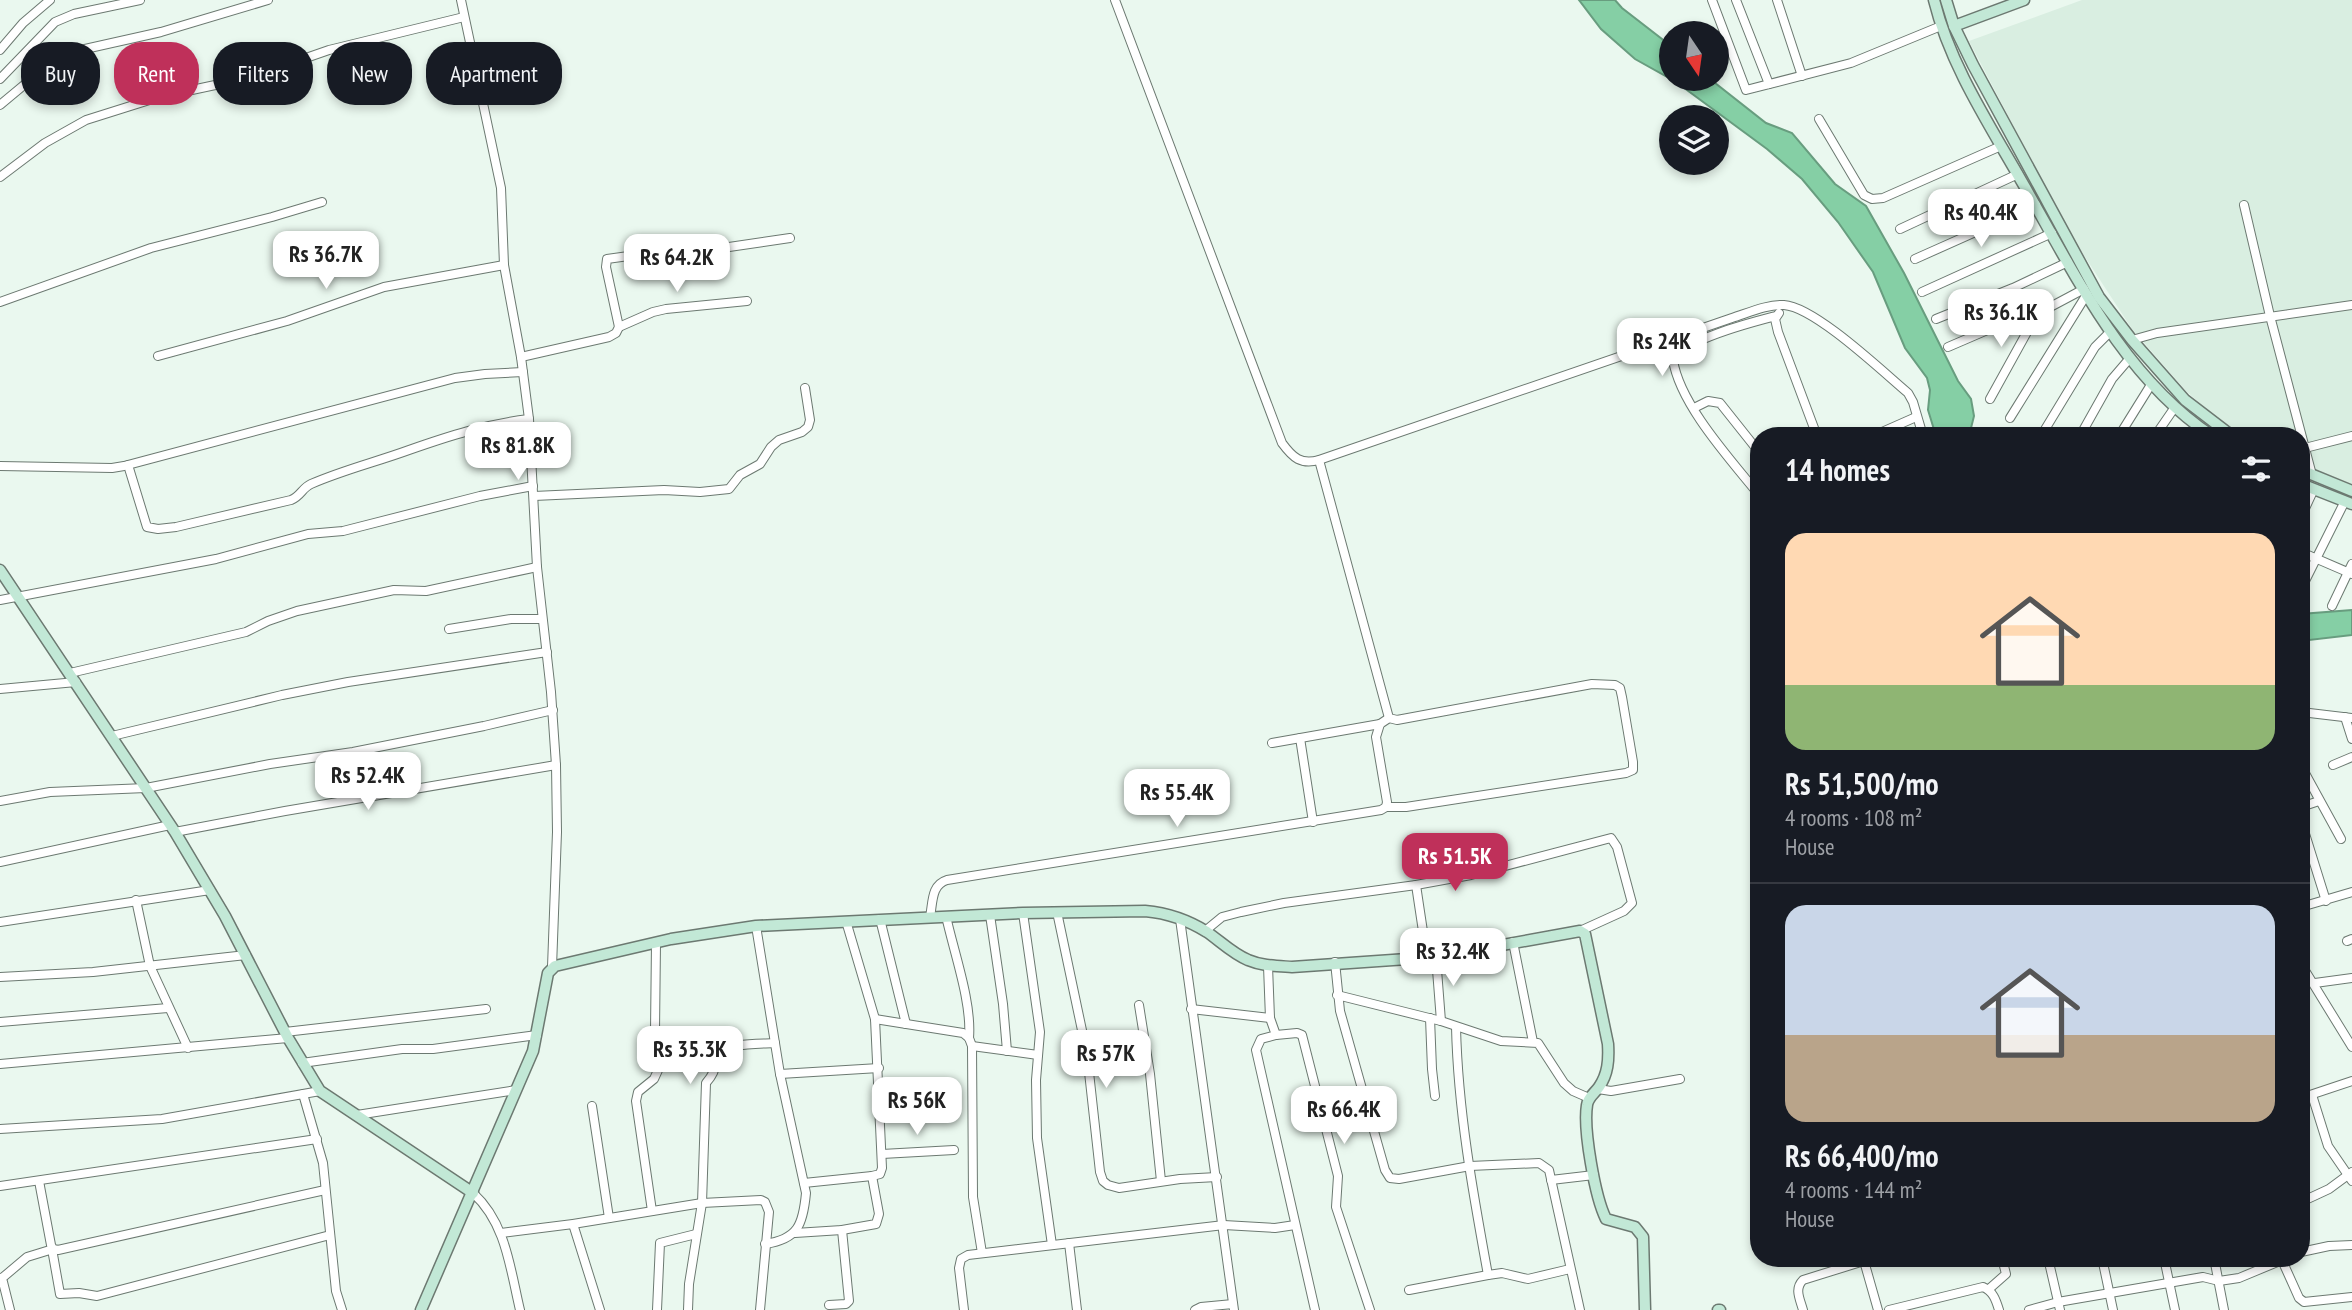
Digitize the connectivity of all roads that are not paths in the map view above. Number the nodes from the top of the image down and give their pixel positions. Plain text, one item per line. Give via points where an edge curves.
1 (50, 0) edge
2 (140, 0) edge
3 (268, 0) edge
4 (461, 0) edge
5 (1115, 0) edge
6 (1712, 0) edge
7 (1736, 0) edge
8 (1777, 0) edge
9 (1934, 0) edge
10 (1946, 0) edge
11 (2024, 0) edge
12 (464, 17) junction
13 (1941, 26) junction
14 (1954, 26) junction
15 (0, 50) edge
16 (1802, 76) junction
17 (0, 79) edge
18 (1769, 84) junction
19 (0, 105) edge
20 (1819, 119) dead end
21 (2001, 146) junction
22 (2018, 174) junction
23 (0, 177) edge
24 (322, 202) dead end
25 (2036, 205) junction
26 (2244, 205) dead end
27 (1900, 229) dead end
28 (2052, 233) junction
29 (790, 238) dead end
30 (1915, 259) dead end
31 (2068, 262) junction
32 (504, 265) junction
33 (1922, 292) dead end
34 (2085, 292) junction
35 (747, 301) dead end
36 (0, 302) edge
37 (1786, 305) junction
38 (2352, 305) edge
39 (2038, 314) junction
40 (1776, 316) junction
41 (2270, 316) junction
42 (1936, 319) dead end
43 (618, 327) junction
44 (2111, 331) junction
45 (2132, 340) junction
46 (1948, 347) dead end
47 (158, 356) dead end
48 (521, 356) junction
49 (2130, 358) junction
50 (523, 372) junction
51 (2152, 383) junction
52 (805, 388) dead end
53 (1990, 399) dead end
54 (2175, 407) junction
55 (1694, 408) junction
56 (1916, 417) junction
57 (2010, 418) dead end
58 (529, 419) junction
59 (1814, 427) edge
60 (1893, 427) edge
61 (1920, 427) edge
62 (2046, 427) edge
63 (2085, 427) edge
64 (2125, 427) edge
65 (2161, 427) edge
66 (2194, 427) edge
67 (2217, 427) edge
68 (2299, 427) edge
69 (2352, 436) edge
70 (1750, 440) edge
71 (2310, 447) edge
72 (1319, 460) junction
73 (128, 465) junction
74 (0, 467) edge
75 (2310, 467) edge
76 (2312, 475) joint
77 (1750, 483) edge
78 (2310, 487) edge
79 (2314, 489) junction
80 (533, 491) junction
81 (2352, 491) edge
82 (2310, 498) edge
83 (2348, 503) edge
84 (2310, 556) edge
85 (2316, 558) junction
86 (537, 567) junction
87 (0, 570) edge
88 (2310, 570) edge
89 (2351, 570) edge
90 (19, 596) junction
91 (0, 600) edge
92 (2332, 606) dead end
93 (542, 619) junction
94 (449, 629) dead end
95 (547, 652) junction
96 (73, 678) junction
97 (0, 689) edge
98 (553, 710) junction
99 (2310, 713) edge
100 (1389, 718) junction
101 (2348, 718) edge
102 (1380, 724) junction
103 (112, 736) junction
104 (1300, 738) junction
105 (2352, 739) edge
106 (1272, 743) dead end
107 (2352, 757) edge
108 (556, 765) junction
109 (2333, 765) dead end
110 (2310, 784) edge
111 (146, 788) junction
112 (0, 801) edge
113 (2319, 801) junction
114 (2310, 804) edge
115 (1386, 807) junction
116 (1313, 821) junction
117 (173, 829) junction
118 (2341, 839) dead end
119 (2310, 850) edge
120 (0, 862) edge
121 (1416, 885) junction
122 (210, 890) junction
123 (2352, 892) edge
124 (136, 900) junction
125 (2326, 901) junction
126 (2310, 905) edge
127 (1057, 912) junction
128 (1023, 913) junction
129 (990, 915) junction
130 (946, 916) junction
131 (930, 917) junction
132 (880, 919) junction
133 (1180, 919) junction
134 (846, 921) junction
135 (0, 922) edge
136 (756, 926) junction
137 (1205, 931) junction
138 (1580, 931) junction
139 (1514, 942) junction
140 (656, 943) junction
141 (246, 956) junction
142 (1431, 958) junction
143 (1335, 962) junction
144 (150, 965) junction
145 (1268, 965) junction
146 (552, 967) junction
147 (2310, 976) edge
148 (0, 977) edge
149 (2352, 978) edge
150 (2315, 983) junction
151 (1337, 995) junction
152 (1139, 1005) dead end
153 (168, 1008) junction
154 (486, 1009) dead end
155 (1192, 1009) junction
156 (1270, 1018) junction
157 (1430, 1018) junction
158 (875, 1019) junction
159 (1441, 1021) junction
160 (0, 1022) edge
161 (906, 1024) junction
162 (1456, 1027) junction
163 (287, 1035) junction
164 (537, 1035) junction
165 (1276, 1035) junction
166 (970, 1042) junction
167 (1533, 1042) junction
168 (775, 1043) junction
169 (2352, 1047) edge
170 (188, 1048) junction
171 (1007, 1051) junction
172 (1038, 1055) junction
173 (302, 1063) junction
174 (0, 1065) edge
175 (878, 1068) junction
176 (780, 1074) junction
177 (1680, 1079) dead end
178 (2352, 1081) edge
179 (516, 1090) junction
180 (320, 1091) junction
181 (1593, 1093) junction
182 (303, 1094) junction
183 (2312, 1095) joint
184 (1435, 1096) dead end
185 (592, 1106) dead end
186 (357, 1115) junction
187 (0, 1129) edge
188 (317, 1139) junction
189 (954, 1150) dead end
190 (881, 1154) junction
191 (1470, 1166) junction
192 (1594, 1175) junction
193 (872, 1176) junction
194 (2351, 1176) edge
195 (1217, 1177) junction
196 (1551, 1180) junction
197 (39, 1181) junction
198 (1161, 1181) junction
199 (804, 1183) junction
200 (0, 1186) edge
201 (325, 1191) junction
202 (473, 1193) junction
203 (2310, 1198) edge
204 (702, 1203) junction
205 (652, 1211) junction
206 (609, 1218) junction
207 (573, 1224) junction
208 (1224, 1225) junction
209 (1295, 1225) junction
210 (842, 1230) junction
211 (501, 1233) junction
212 (795, 1233) junction
213 (696, 1234) junction
214 (330, 1235) junction
215 (1069, 1243) junction
216 (765, 1244) junction
217 (1052, 1245) junction
218 (2352, 1245) edge
219 (52, 1249) junction
220 (2310, 1250) edge
221 (982, 1253) junction
222 (1841, 1267) edge
223 (1867, 1267) edge
224 (2004, 1267) edge
225 (2050, 1267) edge
226 (2104, 1267) edge
227 (2166, 1267) edge
228 (2216, 1267) edge
229 (2265, 1267) edge
230 (2286, 1267) edge
231 (1570, 1269) junction
232 (1488, 1275) junction
233 (1, 1278) edge
234 (2219, 1281) junction
235 (2169, 1282) junction
236 (1989, 1289) junction
237 (1409, 1290) dead end
238 (2110, 1293) junction
239 (2352, 1297) edge
240 (829, 1305) dead end
241 (2059, 1306) edge
242 (2312, 1306) edge
243 (1234, 1307) edge
244 (9, 1310) edge
245 (342, 1310) edge
246 (421, 1310) edge
247 (520, 1310) edge
248 (600, 1310) edge
249 (656, 1310) edge
250 (688, 1310) edge
251 (760, 1310) edge
252 (964, 1310) edge
253 (1077, 1310) edge
254 (1195, 1310) edge
255 (1315, 1310) edge
256 (1370, 1310) edge
257 (1580, 1310) edge
258 (1645, 1310) edge
259 (1803, 1310) edge
260 (1878, 1310) edge
261 (1889, 1310) edge
262 (2000, 1310) edge
263 (2029, 1310) edge
264 (2113, 1310) edge
265 (2175, 1310) edge
266 (2224, 1310) edge

1 - 15 street
2 - 17 street via 55,22
3 - 19 street via 85,49 30,79
4 - 12 street
5 - 72 street via 1282,443 1302,462
6 - 18 street via 1746,90
7 - 18 street
8 - 16 street
9 - 13 street
10 - 14 street
11 - 14 street
12 - 23 street via 329,50 248,78 159,97 86,120
12 - 32 street via 501,188
13 - 16 street via 1851,63
13 - 21 street
14 - 45 street via 2099,298
16 - 18 street
20 - 21 street via 1864,195 1872,199
21 - 22 street
22 - 25 street
22 - 27 street
24 - 36 street via 151,248
25 - 28 street
25 - 30 street
26 - 41 street
28 - 31 street
28 - 33 street
29 - 43 street via 607,259
31 - 34 street
31 - 42 street
32 - 47 street via 384,287 286,321
32 - 48 street
34 - 39 street
34 - 44 street
34 - 57 street
35 - 43 street via 653,312
37 - 40 street
37 - 56 street via 1819,320 1908,393
37 - 72 street via 1731,318
38 - 41 street
39 - 46 street via 2006,322
39 - 53 street
40 - 55 street via 1730,328 1676,354 1676,374
40 - 59 street
41 - 45 street
41 - 68 street
43 - 48 street via 609,337
44 - 49 street
44 - 62 street via 2095,347
45 - 67 street via 2185,400
48 - 50 street
49 - 51 street
49 - 63 street via 2112,379
50 - 58 street
50 - 73 street via 455,378
51 - 54 street
51 - 64 street
52 - 80 street via 808,427 779,440 760,464 740,475 729,489
54 - 65 street
54 - 66 street
55 - 70 street via 1708,401 1720,402
55 - 77 street
56 - 60 street
56 - 61 street
58 - 73 street via 447,436 327,477 304,487 301,495 291,500 159,529 146,527
58 - 80 street
69 - 71 street
72 - 100 street
73 - 74 street
75 - 76 street
76 - 81 street
78 - 79 street
79 - 82 street
79 - 83 street
80 - 86 street
80 - 90 street via 480,496 216,559
83 - 85 street
84 - 85 street
85 - 88 street
85 - 89 street
86 - 93 street
86 - 96 street via 426,591 394,590 297,611 246,632
87 - 90 street
89 - 92 street
90 - 91 street
90 - 96 street
93 - 94 street
93 - 95 street
95 - 98 street
95 - 103 street via 282,695
96 - 97 street
96 - 103 street
98 - 108 street
98 - 111 street via 353,752
99 - 101 street
100 - 102 street
100 - 115 street via 1592,684 1615,685 1620,688 1633,770
101 - 105 street
102 - 104 street
102 - 115 street via 1376,737
103 - 111 street
104 - 106 street
104 - 116 street
107 - 109 street
108 - 117 street
108 - 146 street
110 - 113 street
111 - 112 street via 50,792
111 - 117 street
113 - 114 street
113 - 118 street
115 - 116 street
116 - 131 street via 947,880 935,887
117 - 120 street
117 - 122 street
119 - 125 street
121 - 137 street via 1241,912 1222,917
121 - 138 street via 1521,864 1611,838 1632,903
121 - 142 street
122 - 124 street
122 - 141 street
123 - 125 street
124 - 135 street
124 - 144 street
125 - 126 street
127 - 128 street
127 - 133 street via 1145,911
127 - 198 street via 1087,1054 1102,1181 1119,1188
128 - 129 street
128 - 172 street via 1038,1018
129 - 130 street
129 - 171 street
130 - 131 street
130 - 166 street via 970,1023
131 - 132 street
132 - 134 street
132 - 161 street
133 - 137 street
133 - 155 street
134 - 136 street
134 - 158 street
136 - 140 street
136 - 168 street
137 - 145 street via 1247,960
138 - 139 street
138 - 181 street via 1588,942 1608,1044 1605,1077
139 - 142 street
139 - 167 street
140 - 146 street
140 - 205 street via 659,1068 638,1092 636,1101
141 - 144 street
141 - 163 street
142 - 143 street
142 - 159 street
143 - 145 street
143 - 151 street
144 - 148 street
144 - 153 street
145 - 156 street
146 - 164 street
147 - 150 street
149 - 150 street
150 - 169 street
151 - 157 street
151 - 191 street via 1384,1170 1390,1178
152 - 198 street
153 - 160 street
153 - 170 street
154 - 163 street
155 - 156 street
155 - 195 street
156 - 165 street
157 - 159 street
157 - 184 street
158 - 161 street
158 - 175 street
159 - 162 street
161 - 166 street via 963,1033
162 - 167 street via 1501,1041
162 - 191 street via 1457,1080
163 - 170 street
163 - 173 street
164 - 173 street
164 - 179 street
165 - 209 street via 1261,1039 1256,1050
165 - 256 street via 1302,1035 1338,1176 1336,1207
166 - 171 street
166 - 221 street via 972,1197
167 - 181 street via 1573,1091
168 - 176 street
168 - 204 street via 722,1050 715,1074 706,1083
170 - 174 street
171 - 172 street
172 - 217 street via 1038,1150
173 - 180 street
175 - 176 street
175 - 190 street
176 - 199 street
177 - 181 street
178 - 183 street
179 - 186 street
179 - 202 street
180 - 182 street
180 - 186 street
181 - 192 street via 1587,1127
182 - 187 street via 162,1119
182 - 188 street
183 - 194 street via 2328,1146
185 - 206 street
186 - 202 street
188 - 197 street
188 - 201 street
189 - 190 street
190 - 193 street via 880,1174
191 - 196 street via 1539,1163 1546,1166
191 - 232 street
192 - 196 street
192 - 258 street via 1606,1219 1635,1227 1643,1237
193 - 199 street
193 - 210 street via 878,1220
194 - 203 street
195 - 198 street
195 - 208 street
196 - 231 street
197 - 200 street
197 - 219 street
199 - 212 street via 805,1206
201 - 214 street
201 - 219 street
202 - 211 street via 491,1212
202 - 246 street
204 - 205 street
204 - 213 street
204 - 216 street via 765,1202 769,1212
205 - 206 street
206 - 207 street
207 - 211 street
207 - 248 street
208 - 209 street
208 - 215 street
208 - 243 street
209 - 255 street
210 - 212 street
210 - 240 street via 849,1301
211 - 247 street
212 - 216 street via 781,1242
213 - 249 street via 660,1243
213 - 250 street
214 - 219 street via 97,1296 60,1294
214 - 245 street
215 - 217 street
215 - 253 street
216 - 251 street
217 - 221 street
218 - 220 street
219 - 233 street via 27,1256
221 - 252 street via 961,1259
222 - 259 street via 1802,1280 1798,1291
223 - 260 street
224 - 236 street via 2006,1274
225 - 241 street
226 - 238 street
227 - 235 street
228 - 234 street
229 - 234 street
230 - 242 street via 2299,1298
231 - 232 street via 1528,1279
231 - 257 street
232 - 237 street
233 - 244 street
234 - 235 street via 2203,1277
234 - 266 street
235 - 238 street
235 - 265 street
236 - 261 street
236 - 262 street
238 - 241 street
238 - 264 street
239 - 242 street
241 - 263 street
243 - 254 street

